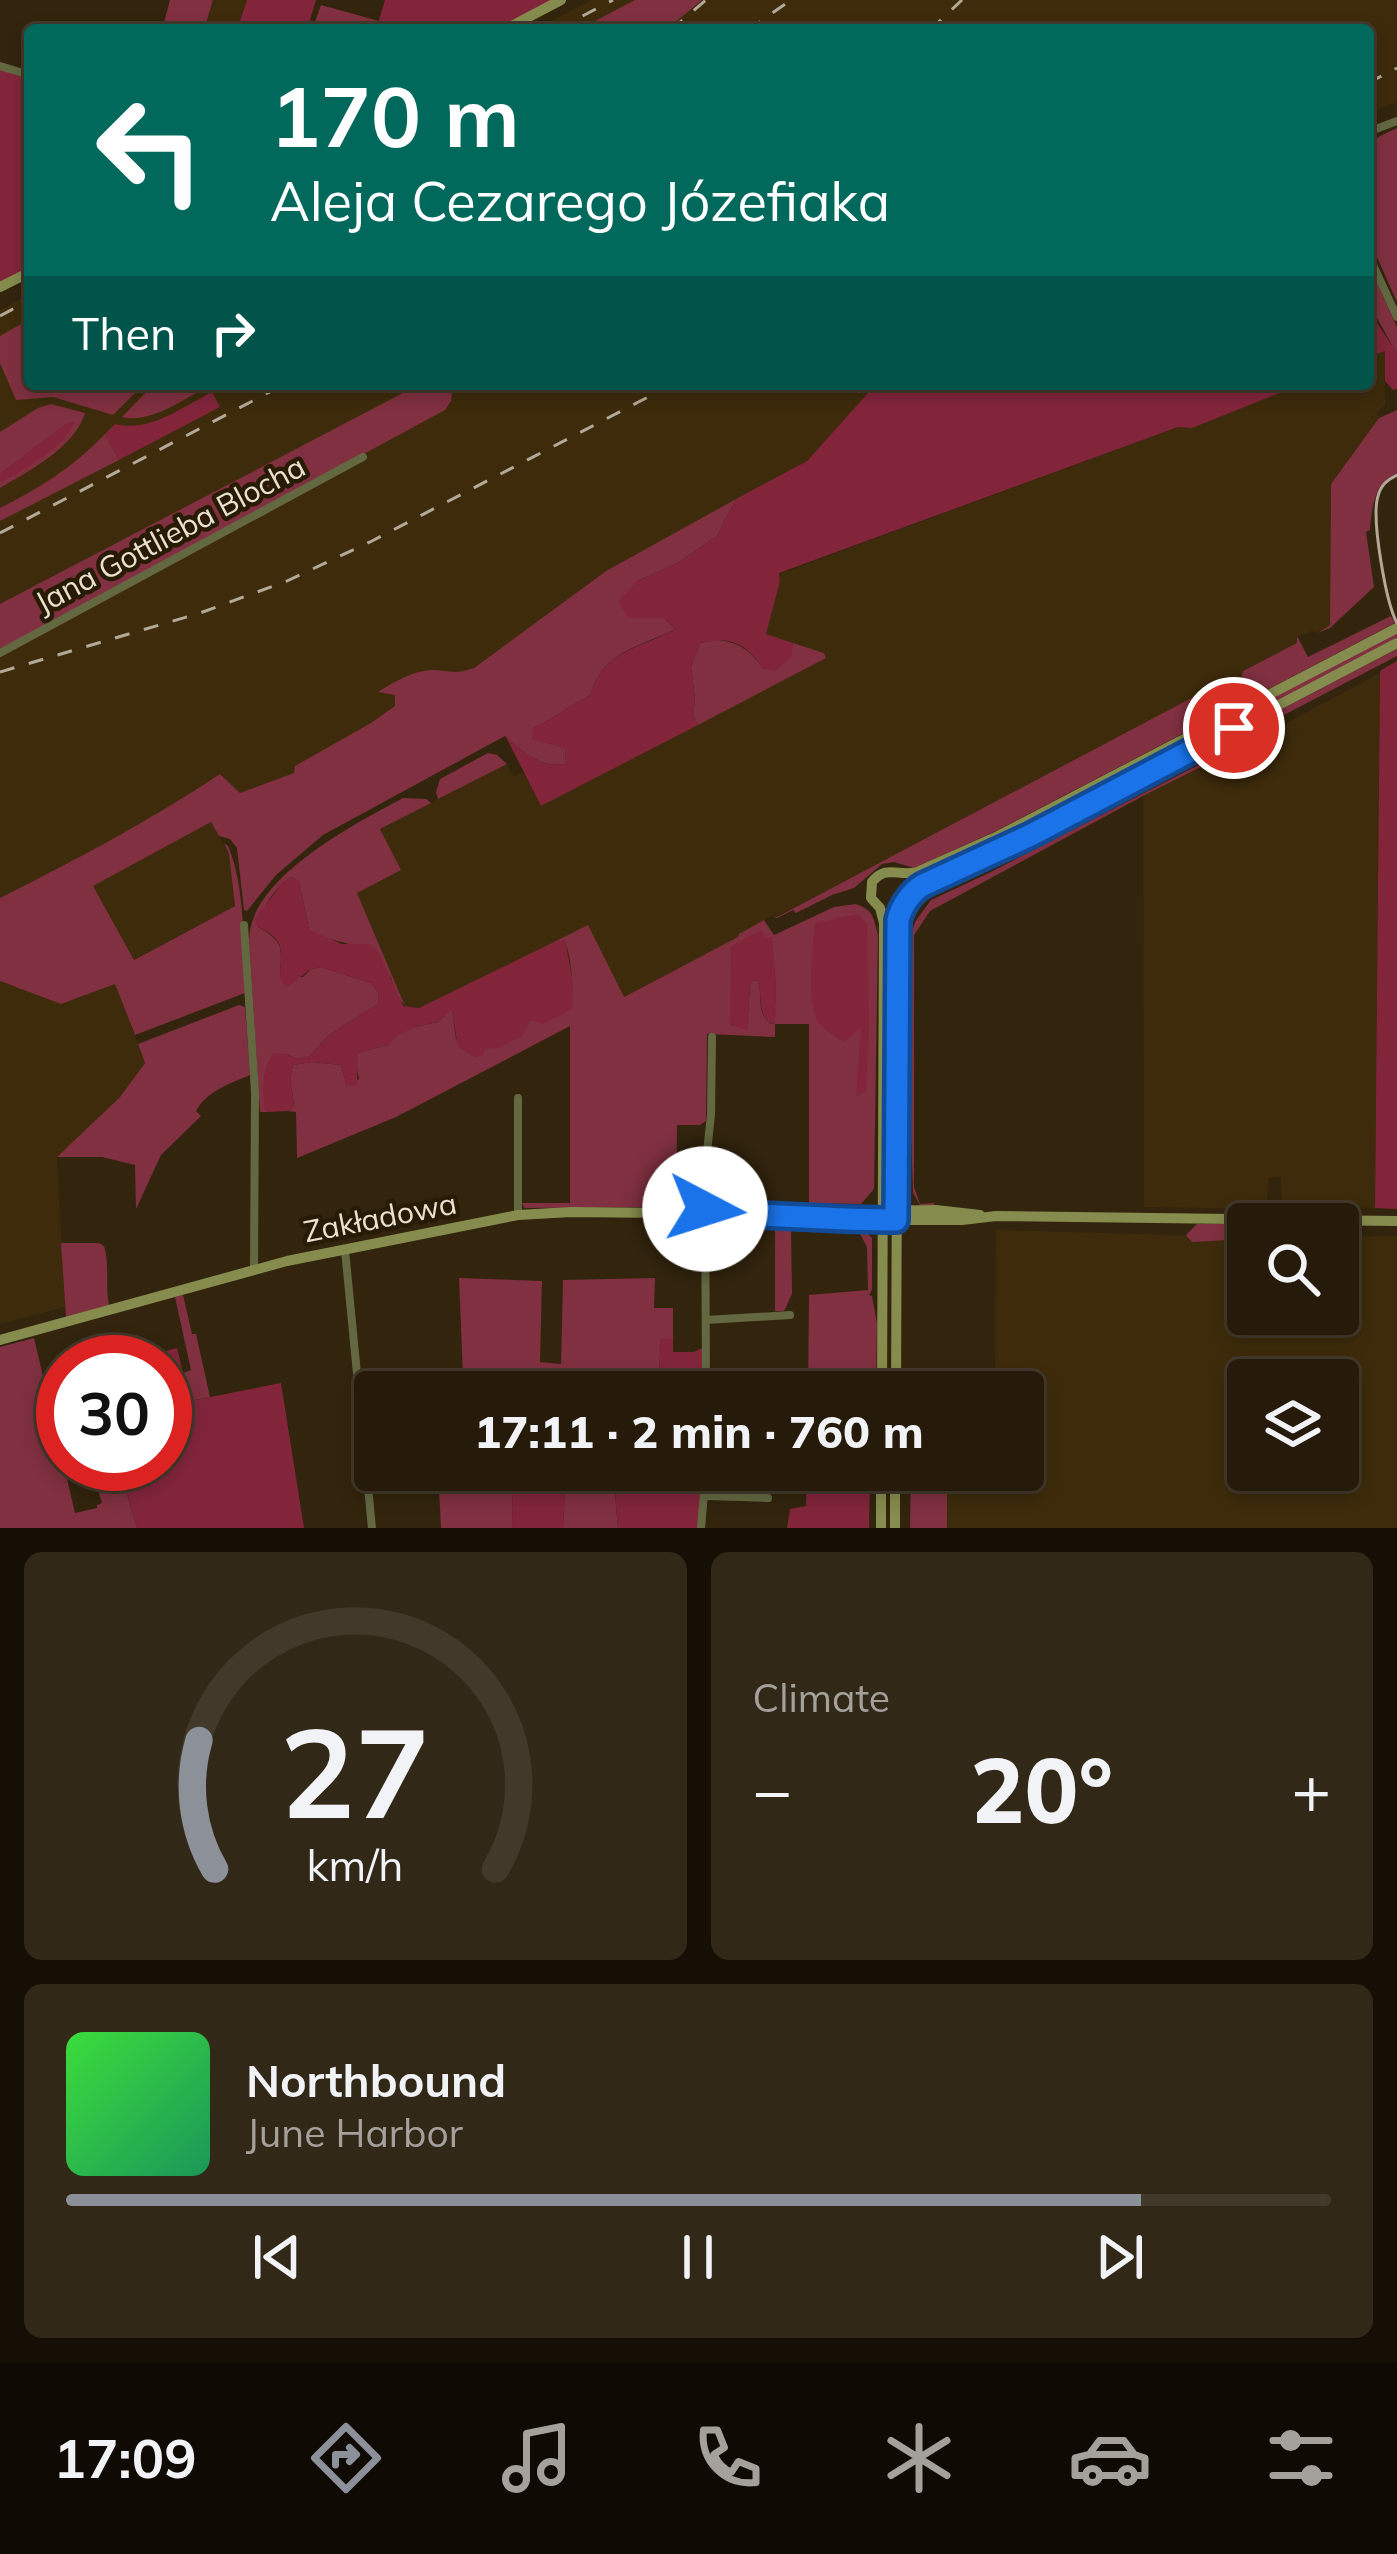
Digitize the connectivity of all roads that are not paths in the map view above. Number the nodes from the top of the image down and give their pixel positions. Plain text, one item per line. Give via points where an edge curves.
1 (561, 0) edge
2 (515, 24) edge
3 (1374, 267) edge
4 (1397, 317) edge
5 (363, 457) dead end
6 (1397, 628) edge
7 (1397, 643) edge
8 (0, 652) edge
9 (903, 874) junction
10 (912, 892) junction
11 (880, 908) junction
12 (901, 909) junction
13 (244, 925) dead end
14 (712, 1037) dead end
15 (518, 1098) dead end
16 (705, 1213) junction
17 (518, 1215) junction
18 (882, 1215) junction
19 (896, 1215) junction
20 (1397, 1221) edge
21 (344, 1248) junction
22 (254, 1269) junction
23 (790, 1315) dead end
24 (706, 1320) junction
25 (0, 1340) edge
26 (706, 1371) edge
27 (882, 1371) edge
28 (896, 1371) edge
29 (706, 1491) edge
30 (881, 1491) edge
31 (895, 1491) edge
32 (706, 1496) junction
33 (768, 1498) dead end
34 (372, 1528) edge
35 (701, 1528) edge
36 (881, 1528) edge
37 (895, 1528) edge

1 - 2 street
3 - 4 street
5 - 8 street, Jana Gottlieba Blocha
6 - 9 street via 993,838
7 - 10 street
9 - 10 street
9 - 11 street via 885,871 872,882
10 - 12 street
11 - 12 street
11 - 18 street
12 - 19 street
13 - 22 street via 255,1092
14 - 16 street
15 - 17 street
16 - 17 street, Zakładowa
16 - 18 street, Zakładowa
16 - 24 street
17 - 21 street, Zakładowa
18 - 19 street, Zakładowa
18 - 27 street
19 - 20 street, Zakładowa
19 - 28 street
21 - 22 street, Zakładowa
21 - 34 street
22 - 25 street, Zakładowa
23 - 24 street
24 - 26 street
29 - 32 street
30 - 36 street
31 - 37 street
32 - 33 street
32 - 35 street

